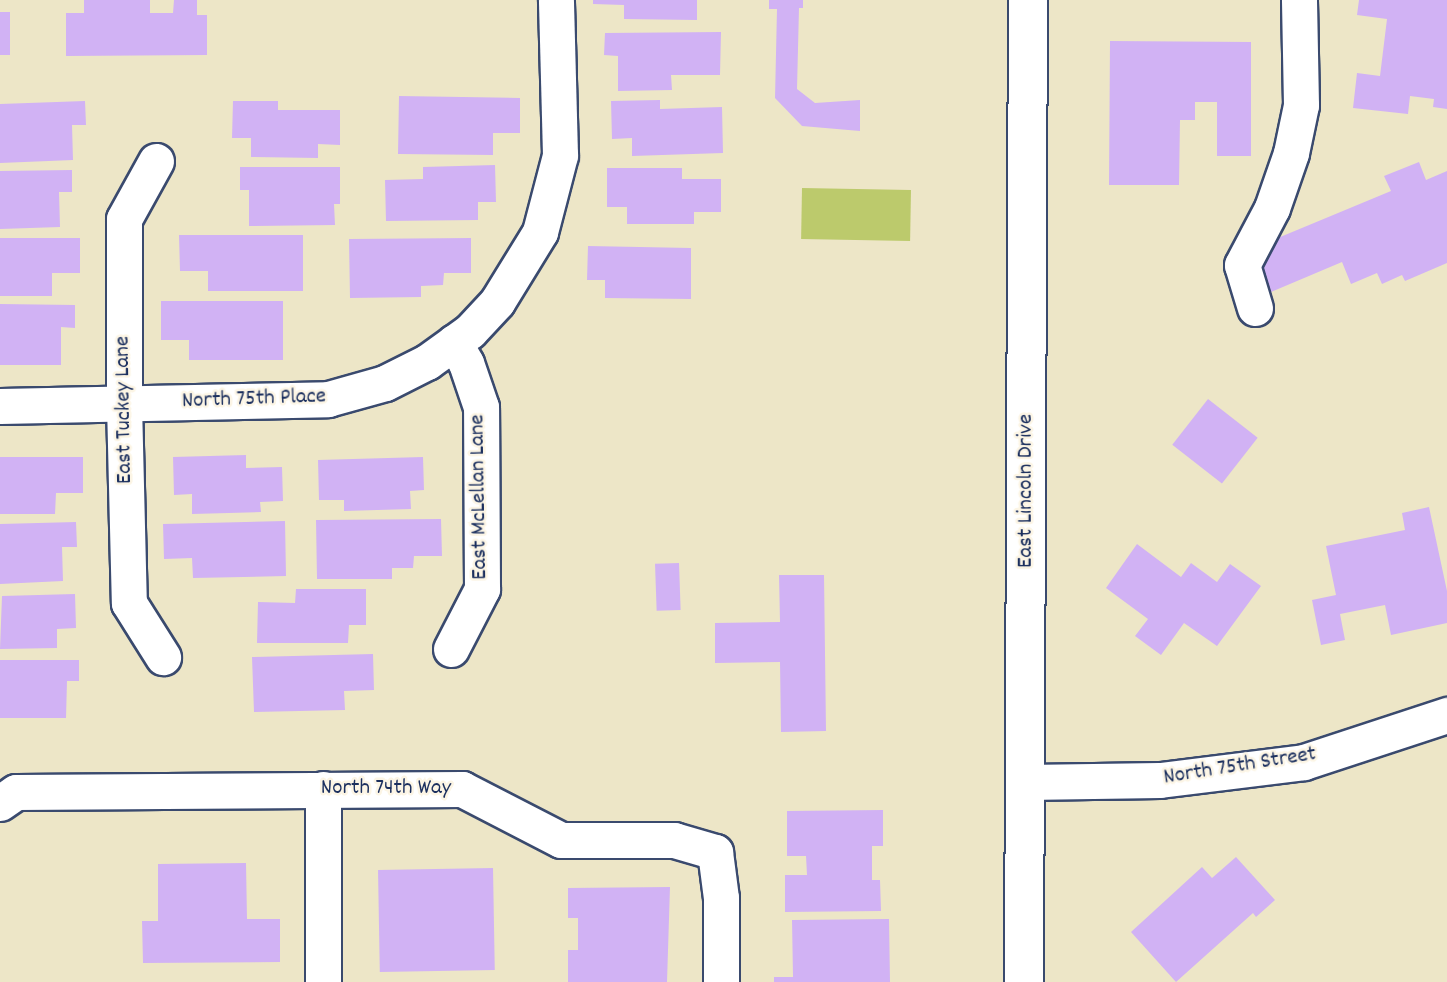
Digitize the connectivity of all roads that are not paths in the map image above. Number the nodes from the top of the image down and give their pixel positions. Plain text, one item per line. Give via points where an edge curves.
1 (556, 0) edge
2 (1028, 0) edge
3 (1299, 0) edge
4 (156, 161) dead end
5 (1255, 308) dead end
6 (454, 342) junction
7 (124, 404) junction
8 (0, 406) edge
9 (451, 649) dead end
10 (163, 657) dead end
11 (1447, 715) edge
12 (1026, 782) junction
13 (323, 789) junction
14 (0, 803) edge
15 (323, 982) edge
16 (721, 982) edge
17 (1024, 982) edge

1 - 6 street, North 75th Place via 563,116 555,185 540,232 520,270 497,302
2 - 12 main road, East Lincoln Drive
3 - 5 street via 1301,105 1291,153 1272,208 1242,265
4 - 7 street, East Tuckey Lane via 124,219
6 - 7 street, North 75th Place via 385,383 328,399
6 - 9 street, East McLellan Lane via 481,407 482,589
7 - 8 street, North 75th Place
7 - 10 street, East Tuckey Lane via 129,603
11 - 12 street, North 75th Street via 1304,762 1160,780
12 - 17 main road, East Lincoln Drive
13 - 14 street, North 74th Way via 16,792
13 - 15 street
13 - 16 street, North 74th Way via 463,789 561,840 674,839 715,852 721,898

